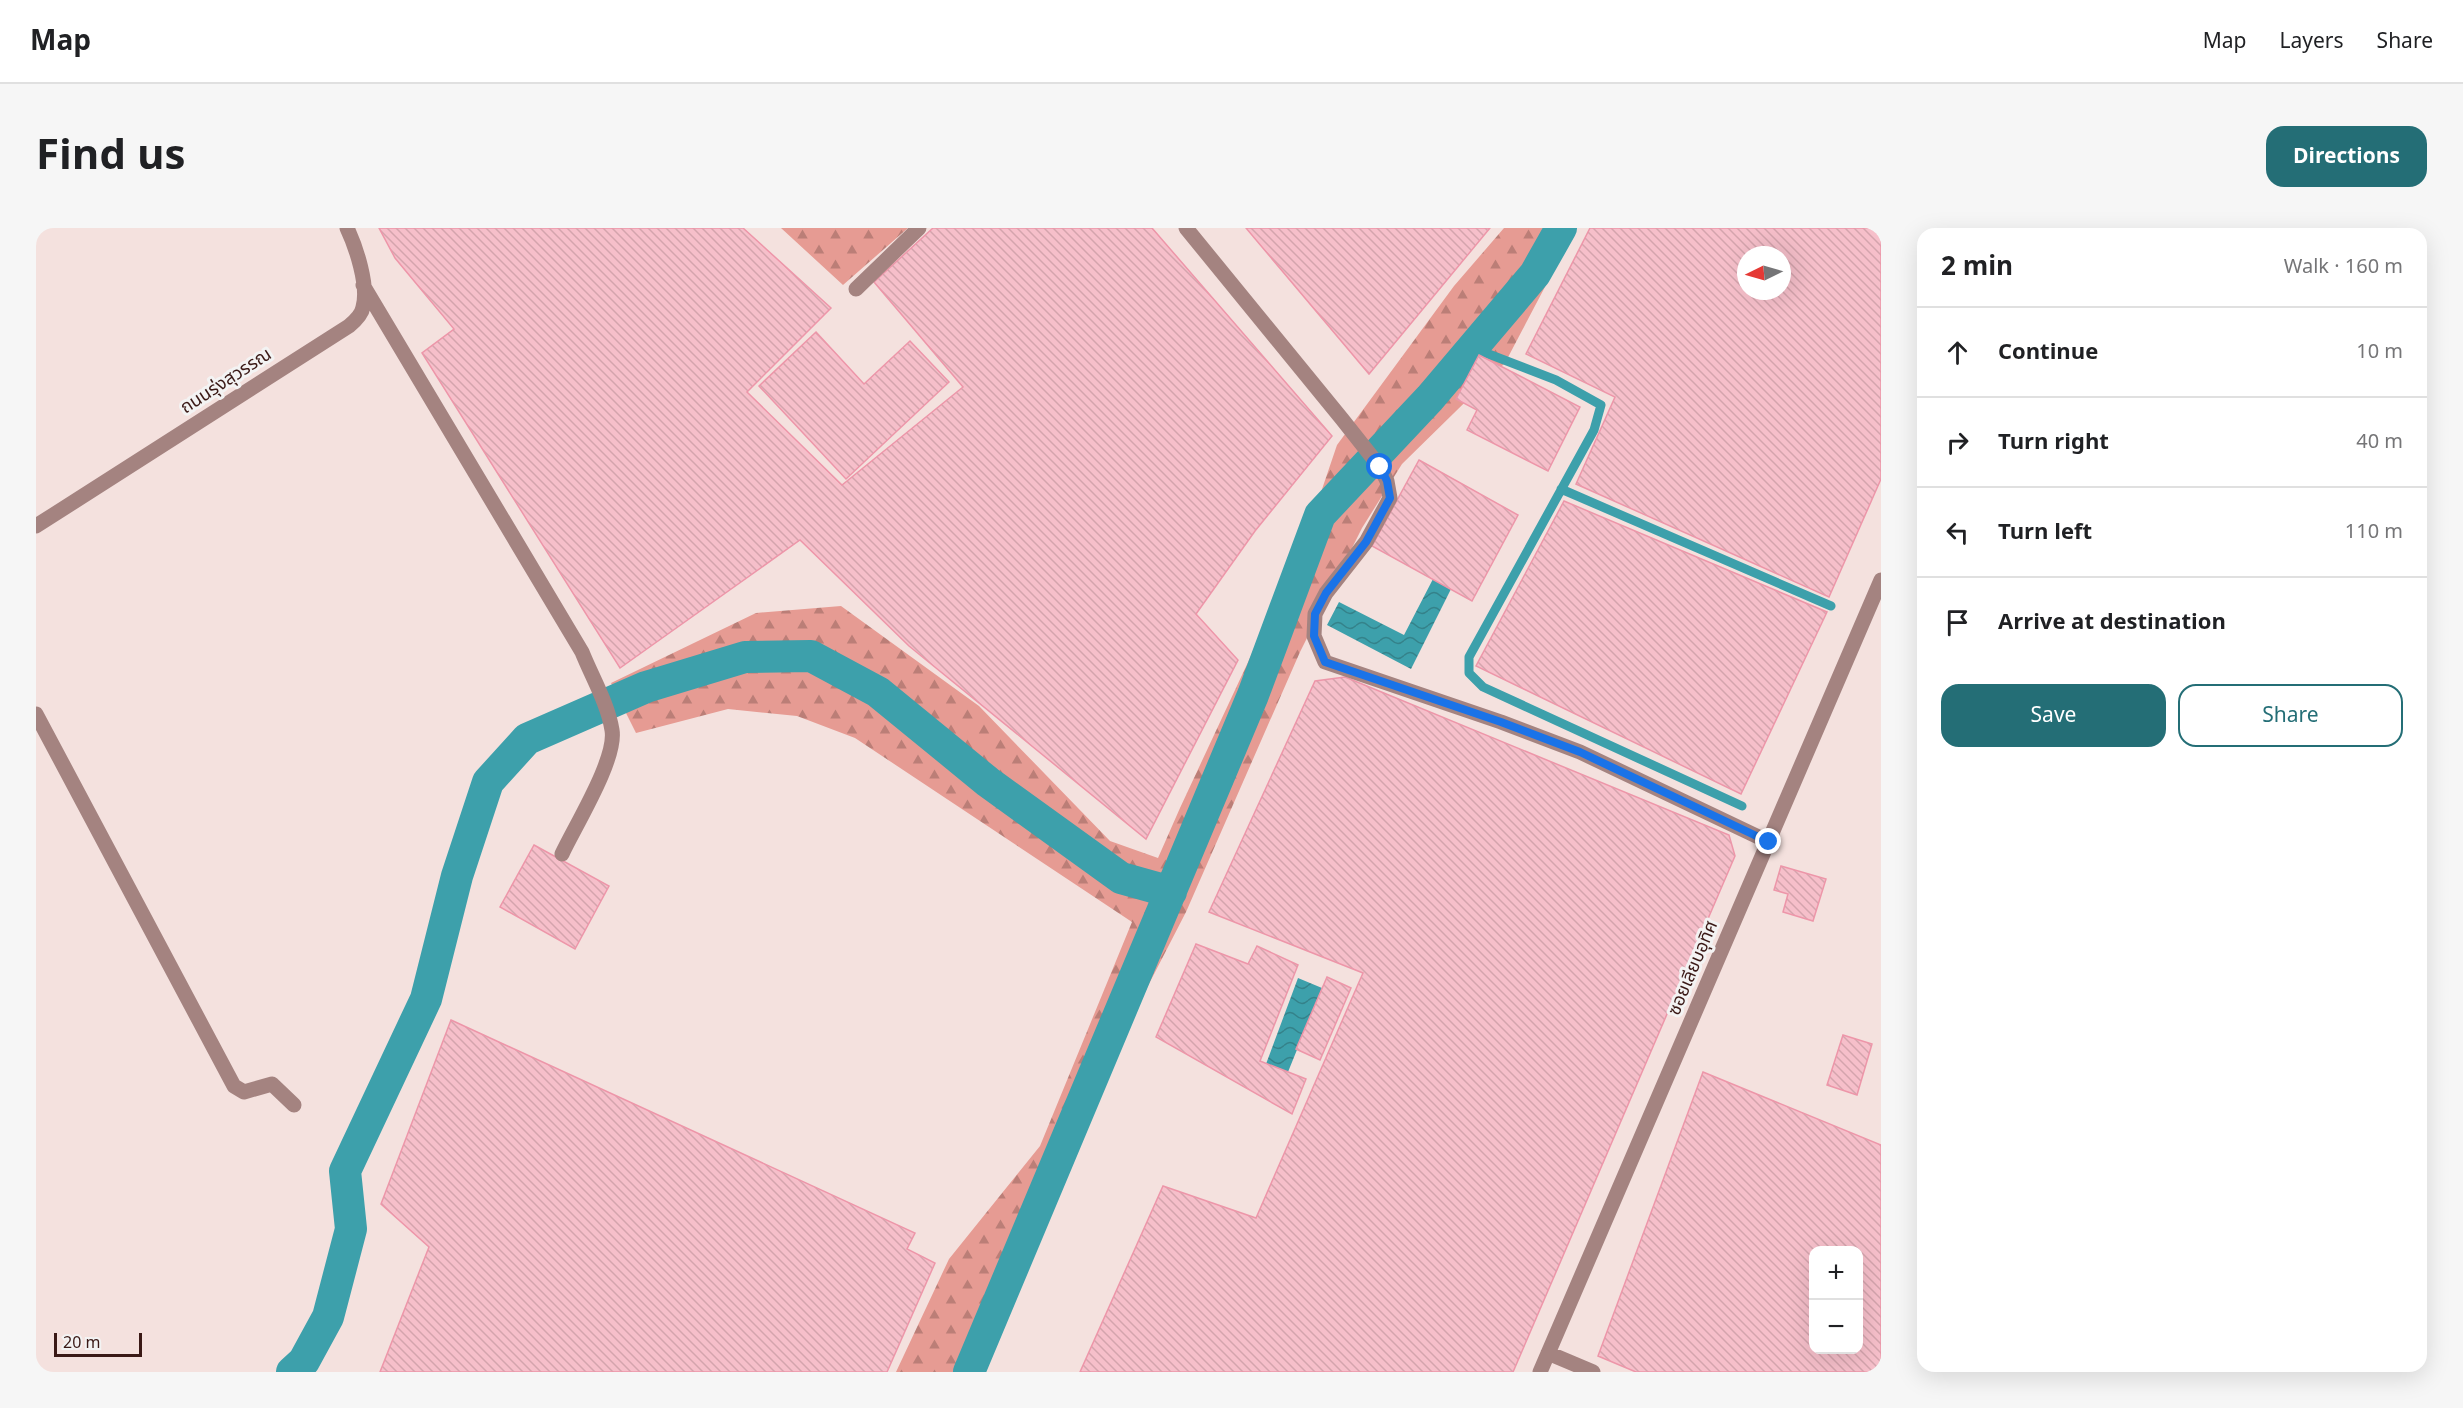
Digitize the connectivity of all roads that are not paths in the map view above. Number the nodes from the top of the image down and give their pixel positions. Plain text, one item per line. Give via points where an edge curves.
1 (347, 228) edge
2 (919, 228) edge
3 (1186, 228) edge
4 (363, 285) junction
5 (856, 289) dead end
6 (36, 526) edge
7 (1881, 579) edge
8 (36, 714) edge
9 (1769, 842) junction
10 (562, 854) dead end
11 (294, 1105) dead end
12 (1548, 1353) junction
13 (1540, 1372) edge
14 (1593, 1372) edge

1 - 4 street, ถนนรุ่งสุวรรณ
2 - 5 street
3 - 9 street via 1342,419 1387,481 1390,498 1366,542 1326,593 1315,614 1314,636 1325,662 1580,752
4 - 6 street, ถนนรุ่งสุวรรณ via 363,307 349,326
4 - 10 street via 582,652 604,705 612,731 608,760
7 - 9 street, ซอยเลียบอุทิศ
8 - 11 street via 234,1086 244,1092 272,1084
9 - 12 street, ซอยเลียบอุทิศ
12 - 13 street, ซอยเลียบอุทิศ
12 - 14 street

